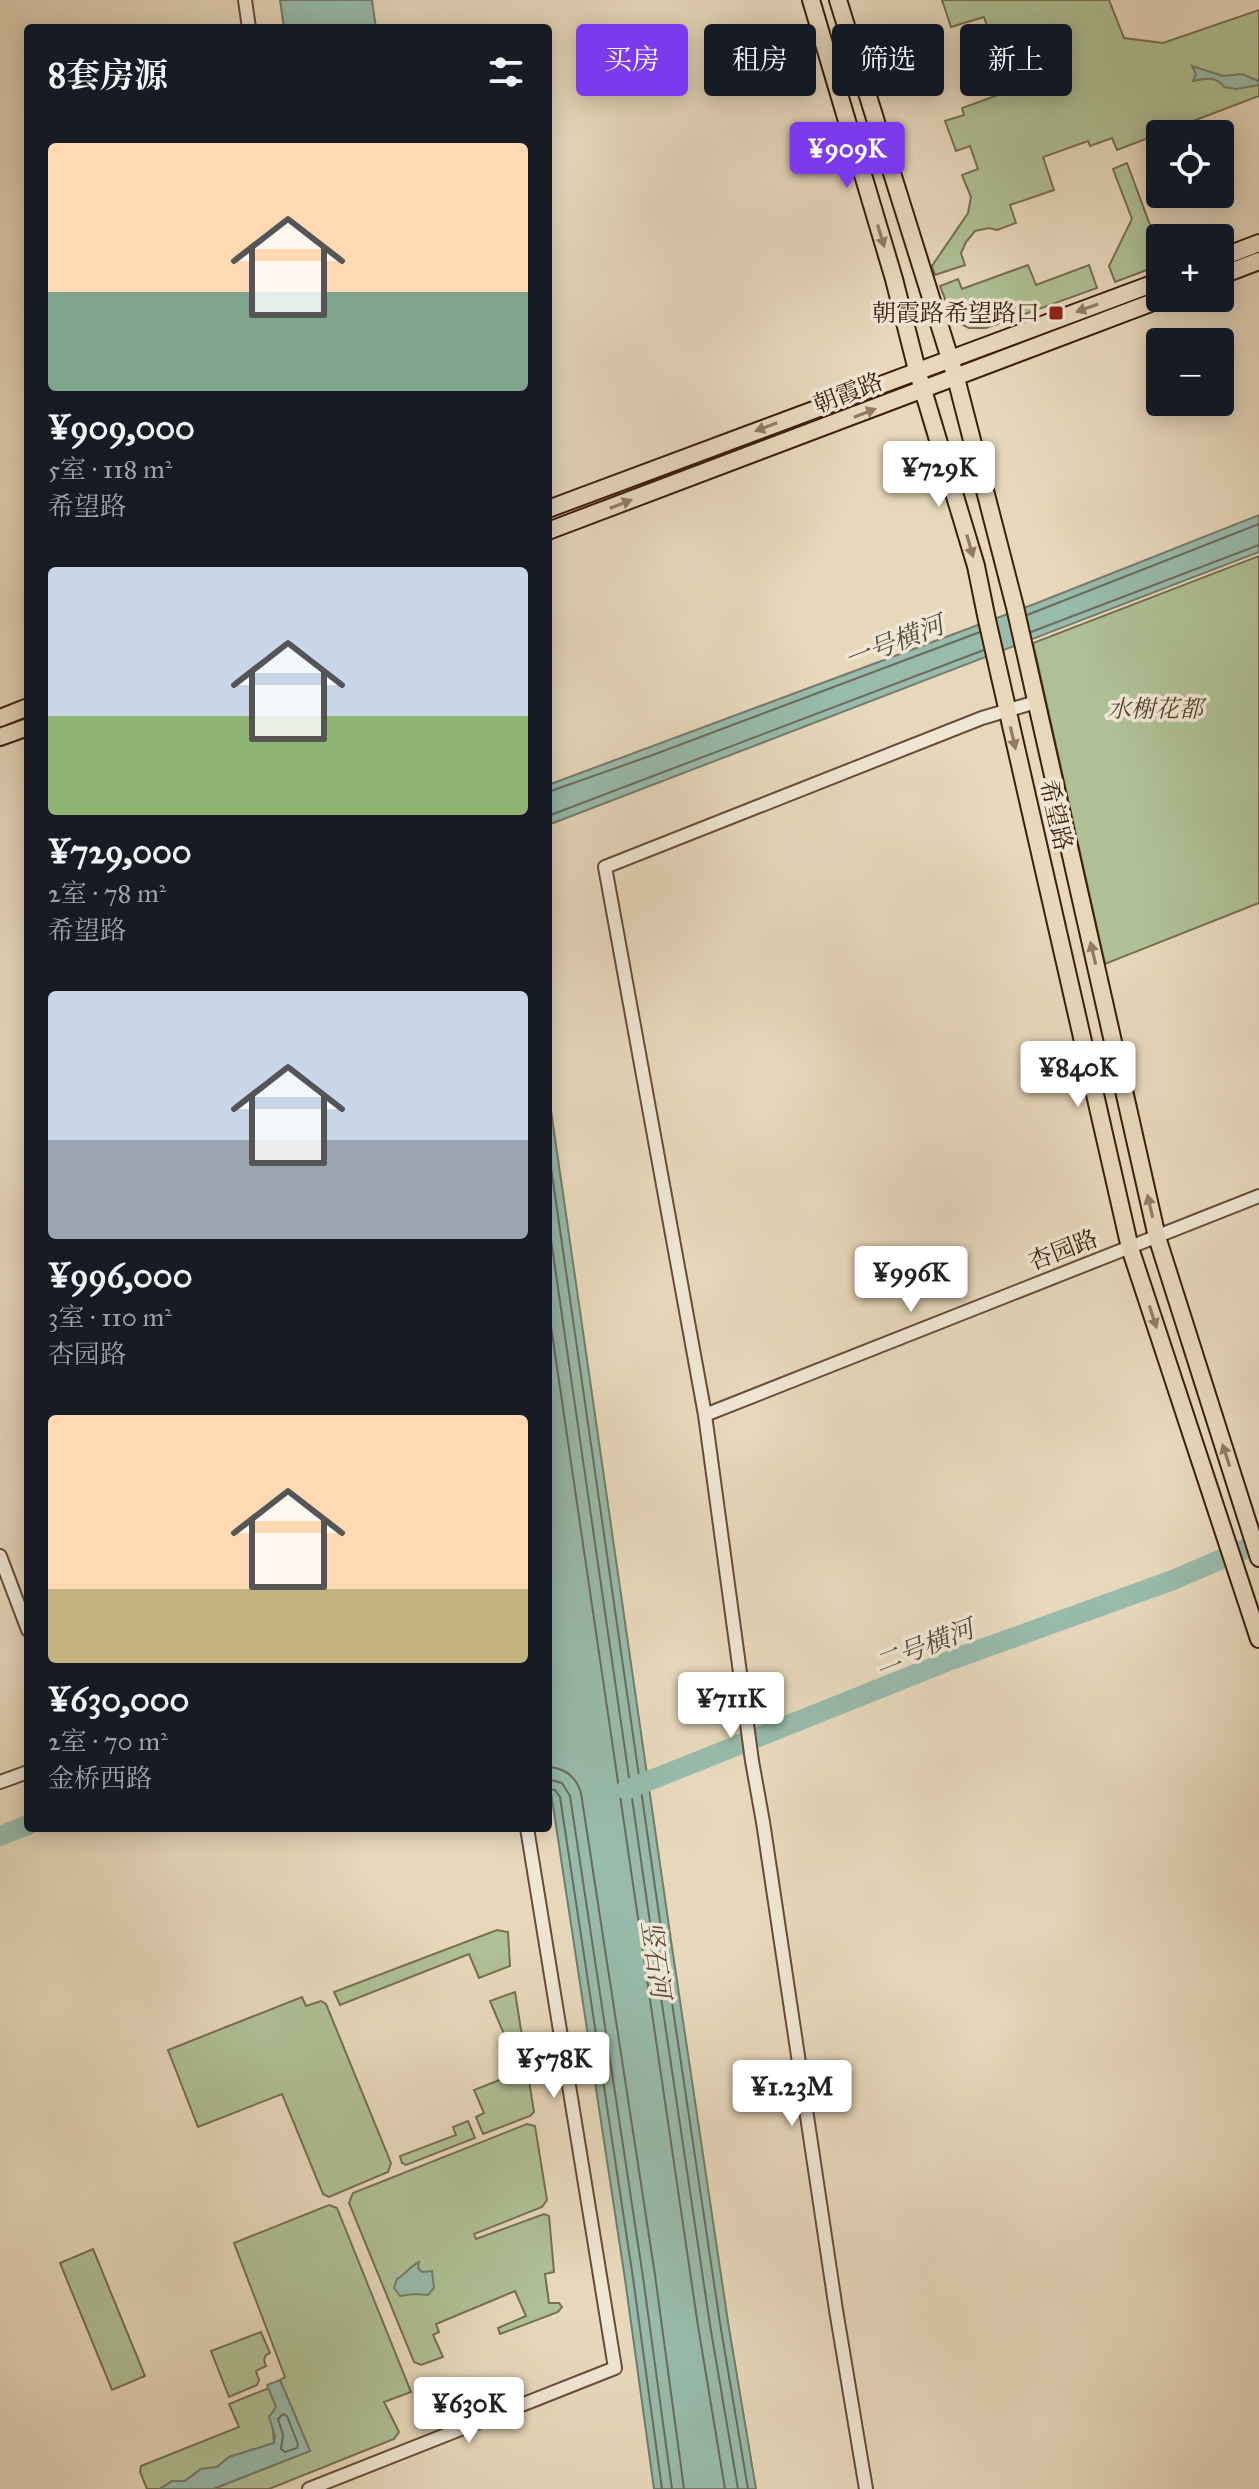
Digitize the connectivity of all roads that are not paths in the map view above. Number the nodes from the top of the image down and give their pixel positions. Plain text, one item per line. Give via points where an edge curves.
1 (245, 0) edge
2 (811, 0) edge
3 (838, 0) edge
4 (248, 24) edge
5 (1259, 243) edge
6 (1234, 253) edge
7 (1259, 261) edge
8 (1234, 271) edge
9 (1146, 286) edge
10 (1146, 305) edge
11 (948, 360) junction
12 (917, 370) junction
13 (956, 378) junction
14 (925, 390) junction
15 (552, 507) edge
16 (552, 530) edge
17 (1036, 702) junction
18 (24, 709) edge
19 (1007, 710) junction
20 (0, 718) edge
21 (24, 728) edge
22 (0, 737) edge
23 (1259, 1196) edge
24 (1157, 1237) junction
25 (1130, 1248) junction
26 (705, 1415) junction
27 (0, 1556) edge
28 (1259, 1558) edge
29 (24, 1619) edge
30 (1259, 1639) edge
31 (24, 1773) edge
32 (0, 1782) edge
33 (528, 1832) edge
34 (309, 2489) edge
35 (866, 2489) edge

1 - 4 street
2 -> 12 main road, 希望路
3 - 11 main road, 希望路
5 - 6 main road
7 - 8 main road
9 -> 11 main road, 朝霞路
10 - 13 main road, 朝霞路
11 - 12 main road, 朝霞路
11 - 13 main road, 希望路
12 - 14 main road, 希望路
12 -> 15 main road, 朝霞路
13 - 14 main road, 朝霞路
13 - 17 main road, 希望路
16 -> 14 main road, 朝霞路
14 -> 19 main road, 希望路 via 976,566
17 - 19 street
24 -> 17 main road, 希望路
18 - 20 main road
19 -> 25 main road, 希望路
19 - 26 street via 605,867
21 - 22 main road
23 - 24 street, 杏园路
24 - 25 street, 杏园路
28 -> 24 main road, 希望路
25 - 26 street, 杏园路
25 -> 30 main road, 希望路
26 - 35 street via 752,1761
27 - 29 street
31 - 32 street
33 - 34 street via 615,2368

